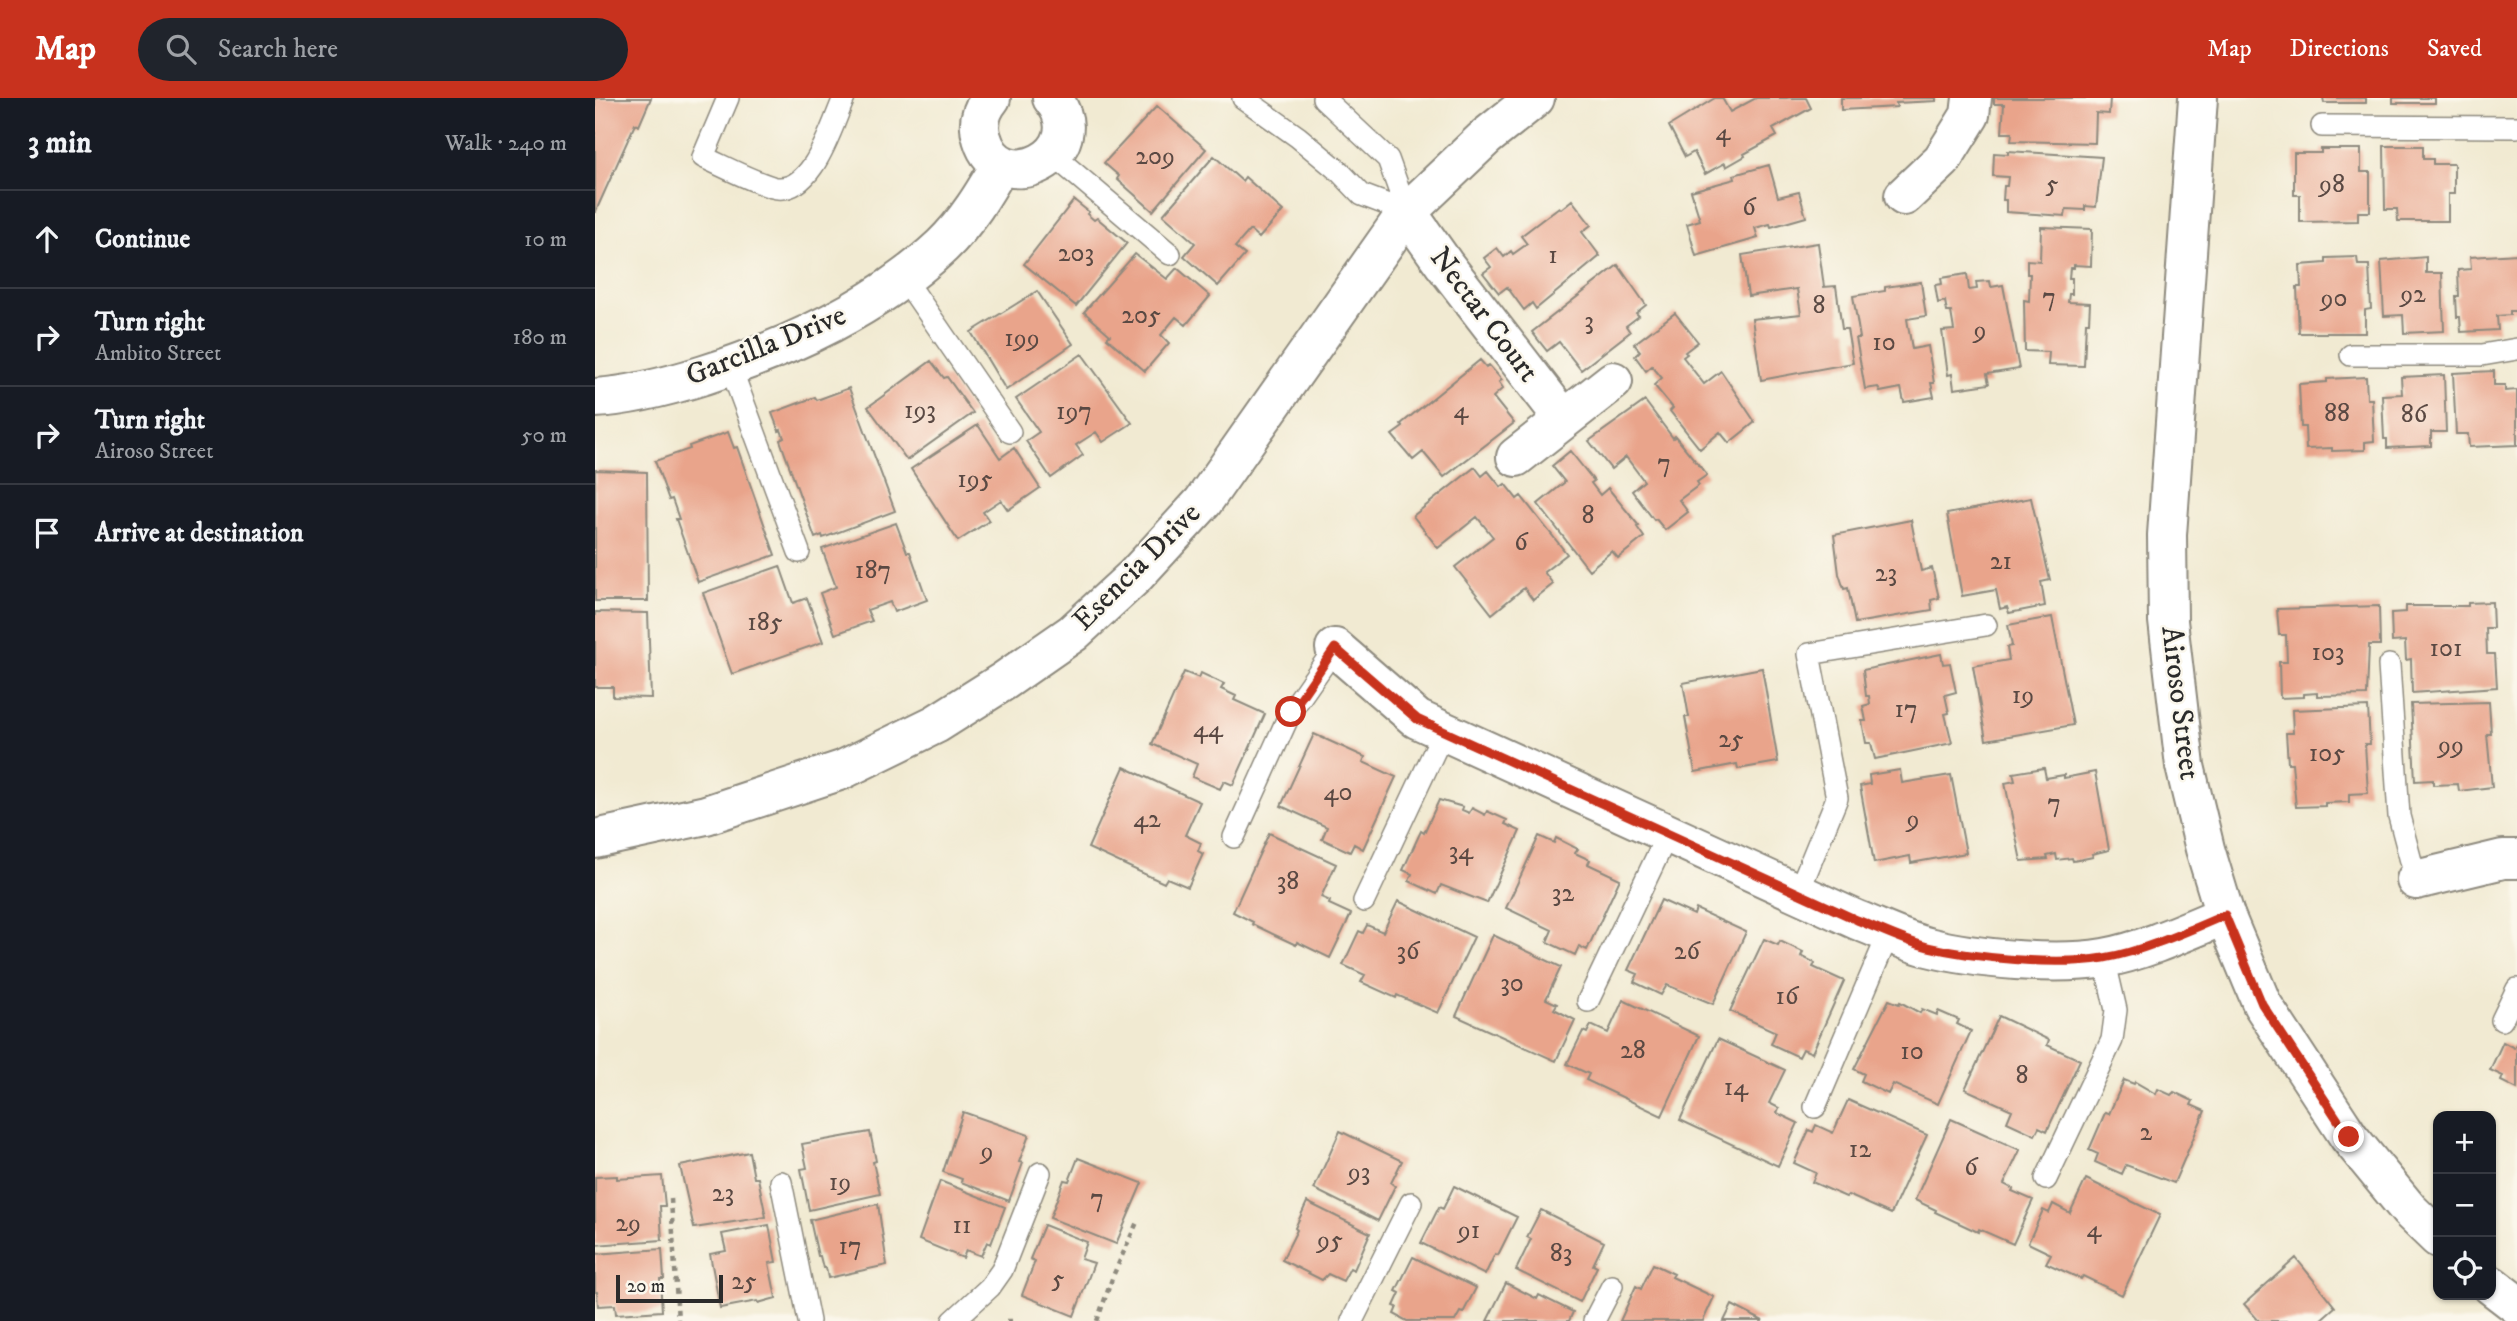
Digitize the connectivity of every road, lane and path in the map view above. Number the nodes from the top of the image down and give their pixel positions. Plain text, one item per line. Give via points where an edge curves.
1 (728, 98) edge
2 (844, 98) edge
3 (991, 98) edge
4 (1052, 98) edge
5 (1243, 98) edge
6 (1324, 98) edge
7 (1535, 98) edge
8 (1972, 98) edge
9 (2198, 98) edge
10 (2322, 126) dead end
11 (2517, 127) edge
12 (1053, 155) junction
13 (1001, 164) junction
14 (1905, 196) dead end
15 (1406, 212) junction
16 (1170, 254) dead end
17 (904, 278) junction
18 (2517, 349) edge
19 (2351, 355) dead end
20 (730, 366) junction
21 (1613, 381) dead end
22 (595, 398) edge
23 (1563, 418) junction
24 (1010, 432) dead end
25 (1516, 457) dead end
26 (799, 552) dead end
27 (1986, 625) dead end
28 (1335, 648) joint
29 (2389, 665) dead end
30 (1444, 731) junction
31 (1668, 833) junction
32 (1234, 837) dead end
33 (595, 839) edge
34 (2517, 859) edge
35 (2416, 880) joint
36 (1798, 893) junction
37 (1364, 901) dead end
38 (2225, 915) junction
39 (1889, 933) junction
40 (2104, 958) junction
41 (2517, 989) edge
42 (1588, 1001) dead end
43 (2502, 1020) dead end
44 (1815, 1107) dead end
45 (1039, 1173) dead end
46 (2046, 1180) dead end
47 (781, 1182) dead end
48 (671, 1199) dead end
49 (1411, 1203) dead end
50 (1138, 1220) dead end
51 (2437, 1237) edge
52 (1612, 1286) dead end
53 (2496, 1289) edge
54 (2517, 1306) edge
55 (678, 1321) edge
56 (809, 1321) edge
57 (953, 1321) edge
58 (1097, 1321) edge
59 (1352, 1321) edge
60 (1594, 1321) edge

1 - 2 lane via 703,157 774,187 791,187 814,166
3 - 13 street via 981,115 980,134 987,151
4 - 12 street via 1061,111 1063,129
5 - 15 lane via 1298,137 1362,195
6 - 15 lane via 1388,159
7 - 15 street, Esencia Drive via 1486,136
8 - 14 street via 1970,115 1942,160
9 - 38 street, Airoso Street via 2167,535 2168,621 2185,766
10 - 11 lane
12 - 13 street via 1029,168
12 - 16 lane
13 - 17 street, Garcilla Drive via 979,204 943,245
15 - 23 street, Nectar Court
15 - 33 street, Esencia Drive via 1202,502 1135,576 1073,633 936,723 842,770 706,815
17 - 20 street, Garcilla Drive via 855,311
17 - 24 lane
18 - 19 lane via 2483,355
20 - 22 street, Garcilla Drive via 679,383
20 - 26 lane
21 - 23 street
23 - 25 street
27 - 36 lane via 1809,654 1836,798
28 - 30 street via 1417,719
28 - 32 lane via 1291,712
29 - 35 lane via 2399,816
30 - 31 street
30 - 37 lane
31 - 36 street
31 - 42 lane
34 - 35 street
36 - 39 street
38 - 40 street
38 - 51 street, Airoso Street via 2262,1004 2341,1126
39 - 40 street via 1926,947 1989,958
39 - 44 lane
40 - 46 lane via 2116,1010 2112,1040
41 - 43 lane
45 - 57 lane via 1002,1270
47 - 56 lane
48 - 55 path
49 - 59 lane
50 - 58 path
52 - 60 lane
53 - 54 street

